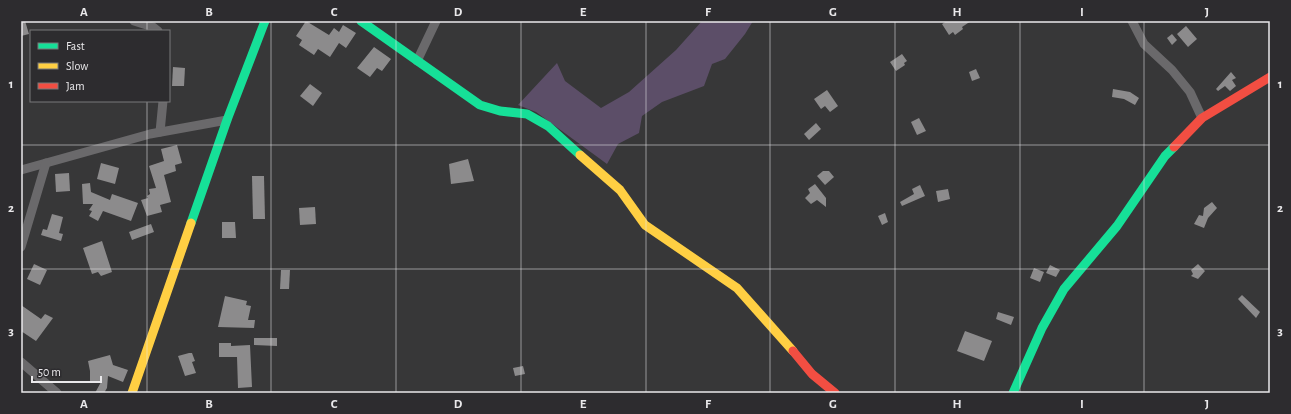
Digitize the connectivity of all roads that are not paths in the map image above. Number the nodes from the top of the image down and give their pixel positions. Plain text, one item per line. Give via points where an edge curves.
1 (134, 21) edge
2 (264, 21) edge
3 (361, 21) edge
4 (436, 21) edge
5 (1132, 21) edge
6 (157, 30) edge
7 (417, 61) junction
8 (1270, 77) edge
9 (163, 102) edge
10 (1202, 118) junction
11 (227, 120) junction
12 (160, 132) junction
13 (46, 164) junction
14 (21, 170) edge
15 (21, 247) edge
16 (21, 362) edge
17 (57, 393) edge
18 (132, 393) edge
19 (835, 393) edge
20 (1013, 393) edge

1 - 6 street
2 - 11 street
3 - 7 street
4 - 7 street
5 - 10 street via 1144,44 1172,70 1190,92
7 - 19 street via 480,105 500,111 526,114 548,126 620,190 646,225 737,288 812,374
8 - 10 street
9 - 12 street
10 - 20 street via 1165,156 1116,226 1064,289 1042,328
11 - 12 street
11 - 18 street
12 - 13 street
13 - 14 street
13 - 15 street
16 - 17 street

